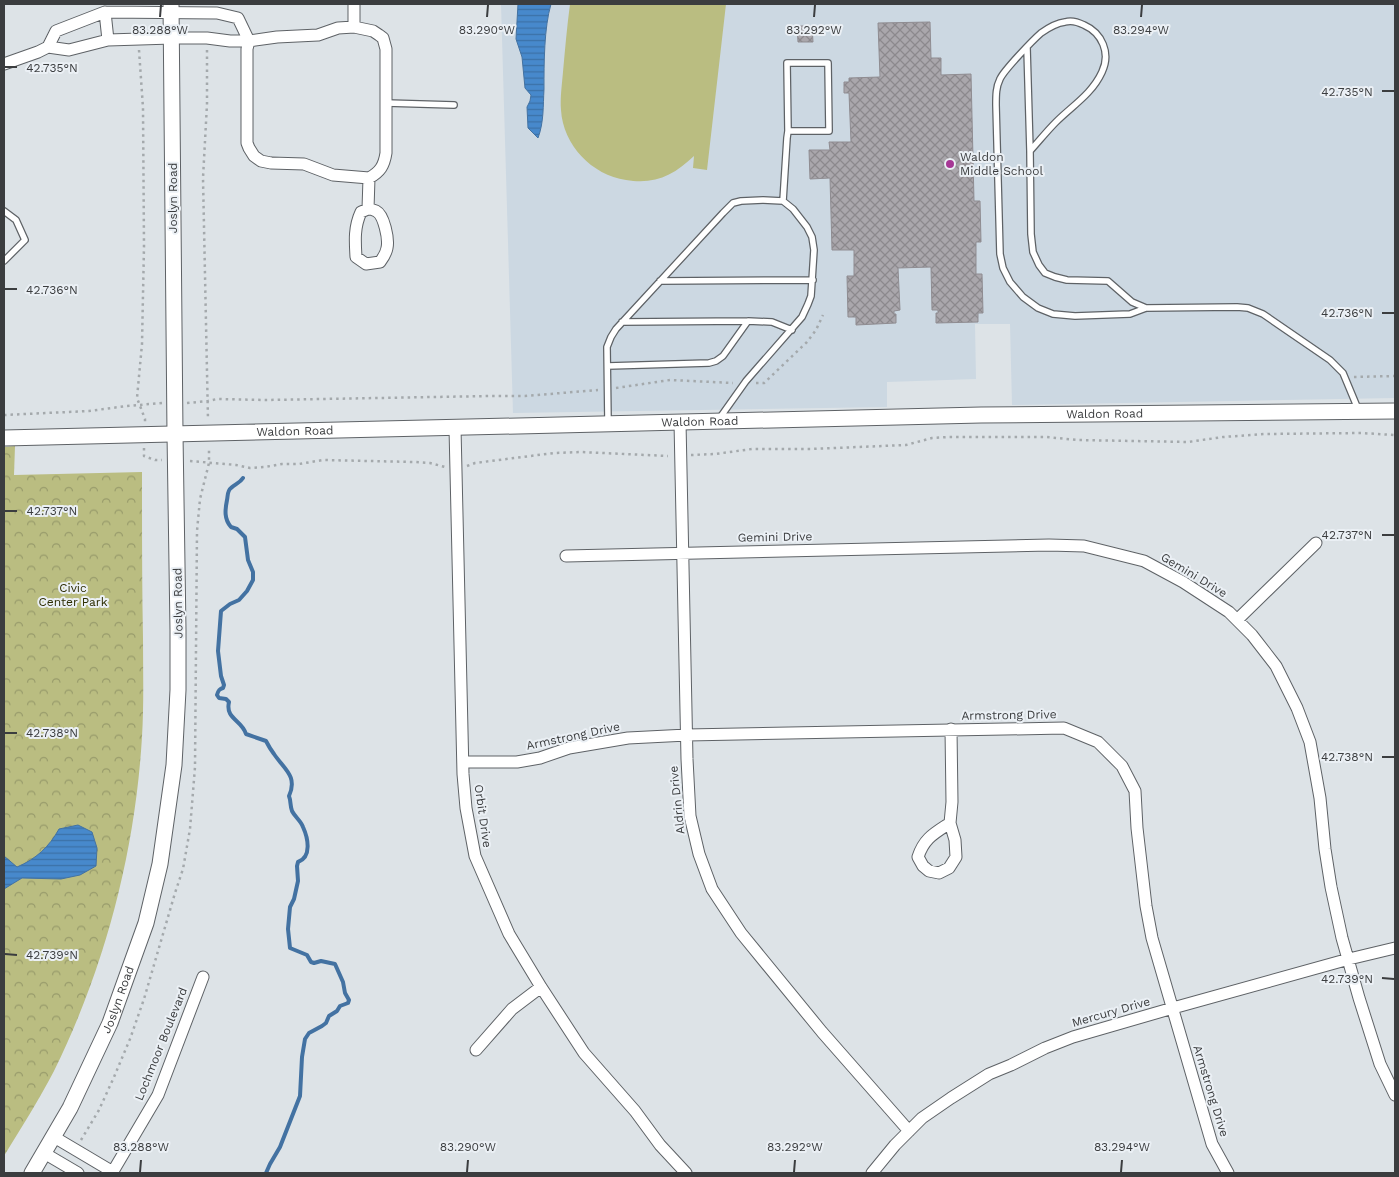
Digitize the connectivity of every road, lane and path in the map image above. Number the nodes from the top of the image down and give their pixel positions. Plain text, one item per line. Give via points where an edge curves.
1 (354, 4) edge
2 (171, 8) edge
3 (105, 12) junction
4 (354, 27) junction
5 (172, 38) junction
6 (207, 38) junction
7 (108, 40) junction
8 (249, 41) junction
9 (48, 47) junction
10 (1027, 48) junction
11 (4, 64) edge
12 (386, 103) junction
13 (454, 105) dead end
14 (788, 131) junction
15 (1030, 151) junction
16 (369, 178) junction
17 (783, 201) junction
18 (368, 209) junction
19 (4, 211) edge
20 (4, 261) edge
21 (813, 280) junction
22 (660, 281) junction
23 (1146, 308) junction
24 (822, 315) dead end
25 (748, 321) junction
26 (622, 322) junction
27 (792, 330) junction
28 (608, 366) junction
29 (1395, 376) edge
30 (1346, 377) junction
31 (744, 383) junction
32 (608, 389) junction
33 (208, 401) junction
34 (175, 403) junction
35 (1358, 411) junction
36 (1395, 411) edge
37 (4, 415) edge
38 (718, 421) junction
39 (680, 422) junction
40 (608, 424) junction
41 (455, 428) junction
42 (209, 433) junction
43 (175, 434) junction
44 (4, 438) edge
45 (1316, 543) dead end
46 (683, 553) junction
47 (566, 556) dead end
48 (1237, 620) junction
49 (951, 729) junction
50 (687, 735) junction
51 (463, 762) junction
52 (950, 823) dead end
53 (1395, 948) edge
54 (1349, 959) junction
55 (203, 977) dead end
56 (541, 987) junction
57 (1173, 1008) junction
58 (476, 1050) dead end
59 (1395, 1095) edge
60 (909, 1131) junction
61 (54, 1136) junction
62 (44, 1153) junction
63 (112, 1172) edge
64 (32, 1173) edge
65 (78, 1173) edge
66 (686, 1173) edge
67 (872, 1173) edge
68 (1228, 1173) edge

1 - 4 street
2 - 3 street
2 - 5 street, Joslyn Road
2 - 8 street via 238,18
3 - 7 street
3 - 9 street via 56,31
4 - 8 street via 318,35
4 - 12 street via 373,31 383,38
5 - 6 street
5 - 7 street
5 - 34 street, Joslyn Road
6 - 8 street
6 - 33 path via 203,178
7 - 9 street via 69,50
8 - 16 street via 247,143 254,156 271,163 304,164 333,175
9 - 11 street
10 - 15 lane
10 - 15 lane via 1041,33 1056,25 1078,22 1098,35 1106,58 1103,71 1087,95
10 - 23 lane via 1001,77 996,89 1003,268 1023,297 1053,314 1130,314
12 - 13 lane
12 - 16 street via 385,162 378,173
14 - 14 lane via 787,63 828,63 829,131
14 - 17 lane
15 - 23 lane via 1031,234 1033,252 1039,265 1045,273 1061,279 1108,281 1132,302
16 - 18 street
17 - 21 lane via 793,208 812,237
17 - 22 lane via 733,204
18 - 18 street via 357,220 355,230 356,257 366,264 380,262 388,246 381,215
19 - 20 lane via 16,220 25,240
21 - 22 lane
21 - 27 lane via 808,304
22 - 26 lane
23 - 30 lane via 1248,308 1263,314 1326,357
24 - 31 path via 807,342 764,384
25 - 26 lane
25 - 27 lane via 772,322
25 - 28 lane via 716,361
26 - 28 lane via 607,347
27 - 31 lane
28 - 32 lane
29 - 30 path
30 - 35 lane
31 - 32 path via 670,380
31 - 38 lane
32 - 33 path via 525,396 217,398
32 - 40 lane
33 - 34 path
33 - 42 path
34 - 37 path
34 - 43 street, Joslyn Road
35 - 36 street, Waldon Road
35 - 38 street, Waldon Road
38 - 39 street, Waldon Road
39 - 40 street, Waldon Road
39 - 46 street, Aldrin Drive
40 - 41 street, Waldon Road
41 - 42 street, Waldon Road
41 - 51 street, Orbit Drive
42 - 43 street, Waldon Road
43 - 44 street, Waldon Road
43 - 61 street, Joslyn Road via 178,690 174,765 160,864 146,923 110,1023
45 - 48 street
46 - 47 street, Gemini Drive
46 - 48 street, Gemini Drive via 1084,546 1144,561 1183,582
46 - 50 street, Aldrin Drive
48 - 54 street, Gemini Drive via 1276,666 1310,742 1331,887
49 - 50 street, Armstrong Drive
49 - 52 street
49 - 57 street, Armstrong Drive via 1064,728 1098,742 1122,766 1135,791 1147,914
50 - 51 street, Armstrong Drive via 628,738 569,748 518,762
50 - 60 street, Aldrin Drive via 690,816 698,854 712,888 741,933
51 - 56 street, Orbit Drive via 466,808 475,856 509,934
53 - 54 street, Mercury Drive
54 - 57 street, Mercury Drive
54 - 59 street, Gemini Drive via 1380,1064
55 - 63 street, Lochmoor Boulevard via 158,1095
56 - 58 street via 512,1009
56 - 66 street, Orbit Drive via 584,1053
57 - 60 street, Mercury Drive via 1073,1037 989,1074 922,1118
57 - 68 street, Armstrong Drive via 1212,1144
60 - 67 street, Mercury Drive
61 - 62 street, Joslyn Road
61 - 63 street, Lochmoor Boulevard
62 - 64 street, Joslyn Road
62 - 65 street

